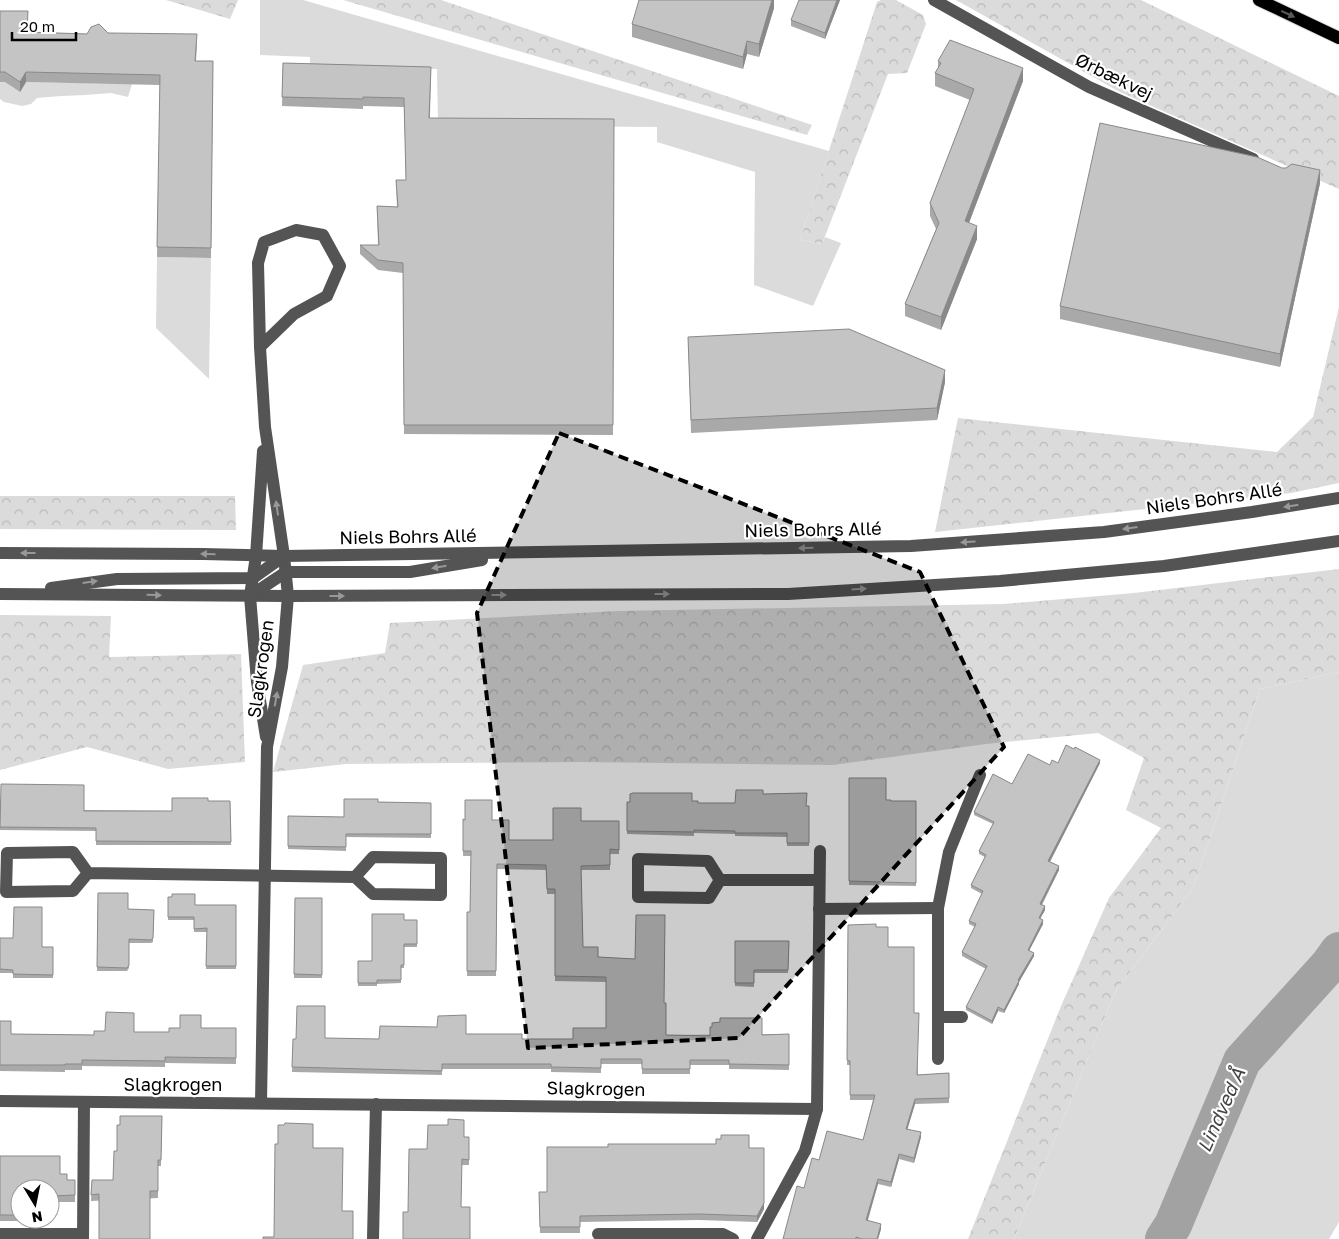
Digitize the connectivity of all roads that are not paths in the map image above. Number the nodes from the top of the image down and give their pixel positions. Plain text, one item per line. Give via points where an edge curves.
1 (934, 0) edge
2 (1258, 0) edge
3 (1339, 38) edge
4 (1267, 166) edge
5 (260, 347) junction
6 (265, 427) junction
7 (1339, 498) edge
8 (1339, 541) edge
9 (0, 553) edge
10 (521, 553) junction
11 (256, 556) junction
12 (284, 556) junction
13 (286, 572) junction
14 (253, 578) junction
15 (3, 594) edge
16 (250, 596) junction
17 (288, 596) junction
18 (267, 747) junction
19 (980, 775) dead end
20 (820, 851) dead end
21 (88, 873) junction
22 (264, 875) junction
23 (355, 876) junction
24 (720, 880) junction
25 (819, 880) junction
26 (818, 908) junction
27 (938, 908) junction
28 (938, 1017) junction
29 (962, 1017) dead end
30 (938, 1059) dead end
31 (0, 1101) edge
32 (84, 1102) junction
33 (261, 1103) junction
34 (376, 1104) junction
35 (817, 1109) junction
36 (0, 1234) edge
37 (598, 1234) dead end
38 (84, 1237) edge
39 (372, 1239) edge
40 (733, 1239) edge
41 (757, 1239) edge

1 - 4 street, Ørbækvej via 1089,87
2 -> 3 main road
5 - 5 street via 258,263 264,242 296,230 323,235 340,266 327,296 294,314
5 - 6 street
6 - 11 street
12 -> 6 street
7 -> 10 street, Niels Bohrs Allé via 1104,532 911,546
17 -> 8 street via 788,594 1000,581 1164,566
11 -> 9 street, Niels Bohrs Allé
10 - 12 street, Niels Bohrs Allé
10 -> 13 street via 410,572
11 - 12 street, Niels Bohrs Allé
11 - 14 street
12 - 13 street
12 - 14 street
13 - 16 street
13 - 17 street
15 -> 14 street via 117,579
14 - 16 street
15 -> 16 street
16 - 17 street
16 - 18 street, Slagkrogen via 257,682
18 -> 17 street, Slagkrogen via 282,667
18 - 22 street, Slagkrogen
19 - 27 street via 949,852
20 - 25 street
21 - 21 street via 73,852 7,853 6,892 73,891
21 - 22 street
22 - 23 street
22 - 33 street, Slagkrogen
23 - 23 street via 373,857 441,858 441,895 373,894
24 - 24 street via 708,861 638,859 638,897 709,898
24 - 25 street
25 - 26 street
26 - 27 street
26 - 35 street
27 - 28 street
28 - 29 street
28 - 30 street
31 - 32 street, Slagkrogen
32 - 33 street, Slagkrogen
32 - 38 street
33 - 34 street, Slagkrogen
34 - 35 street, Slagkrogen
34 - 39 street
35 - 41 street via 805,1151
36 - 38 street
37 - 40 street via 723,1234

